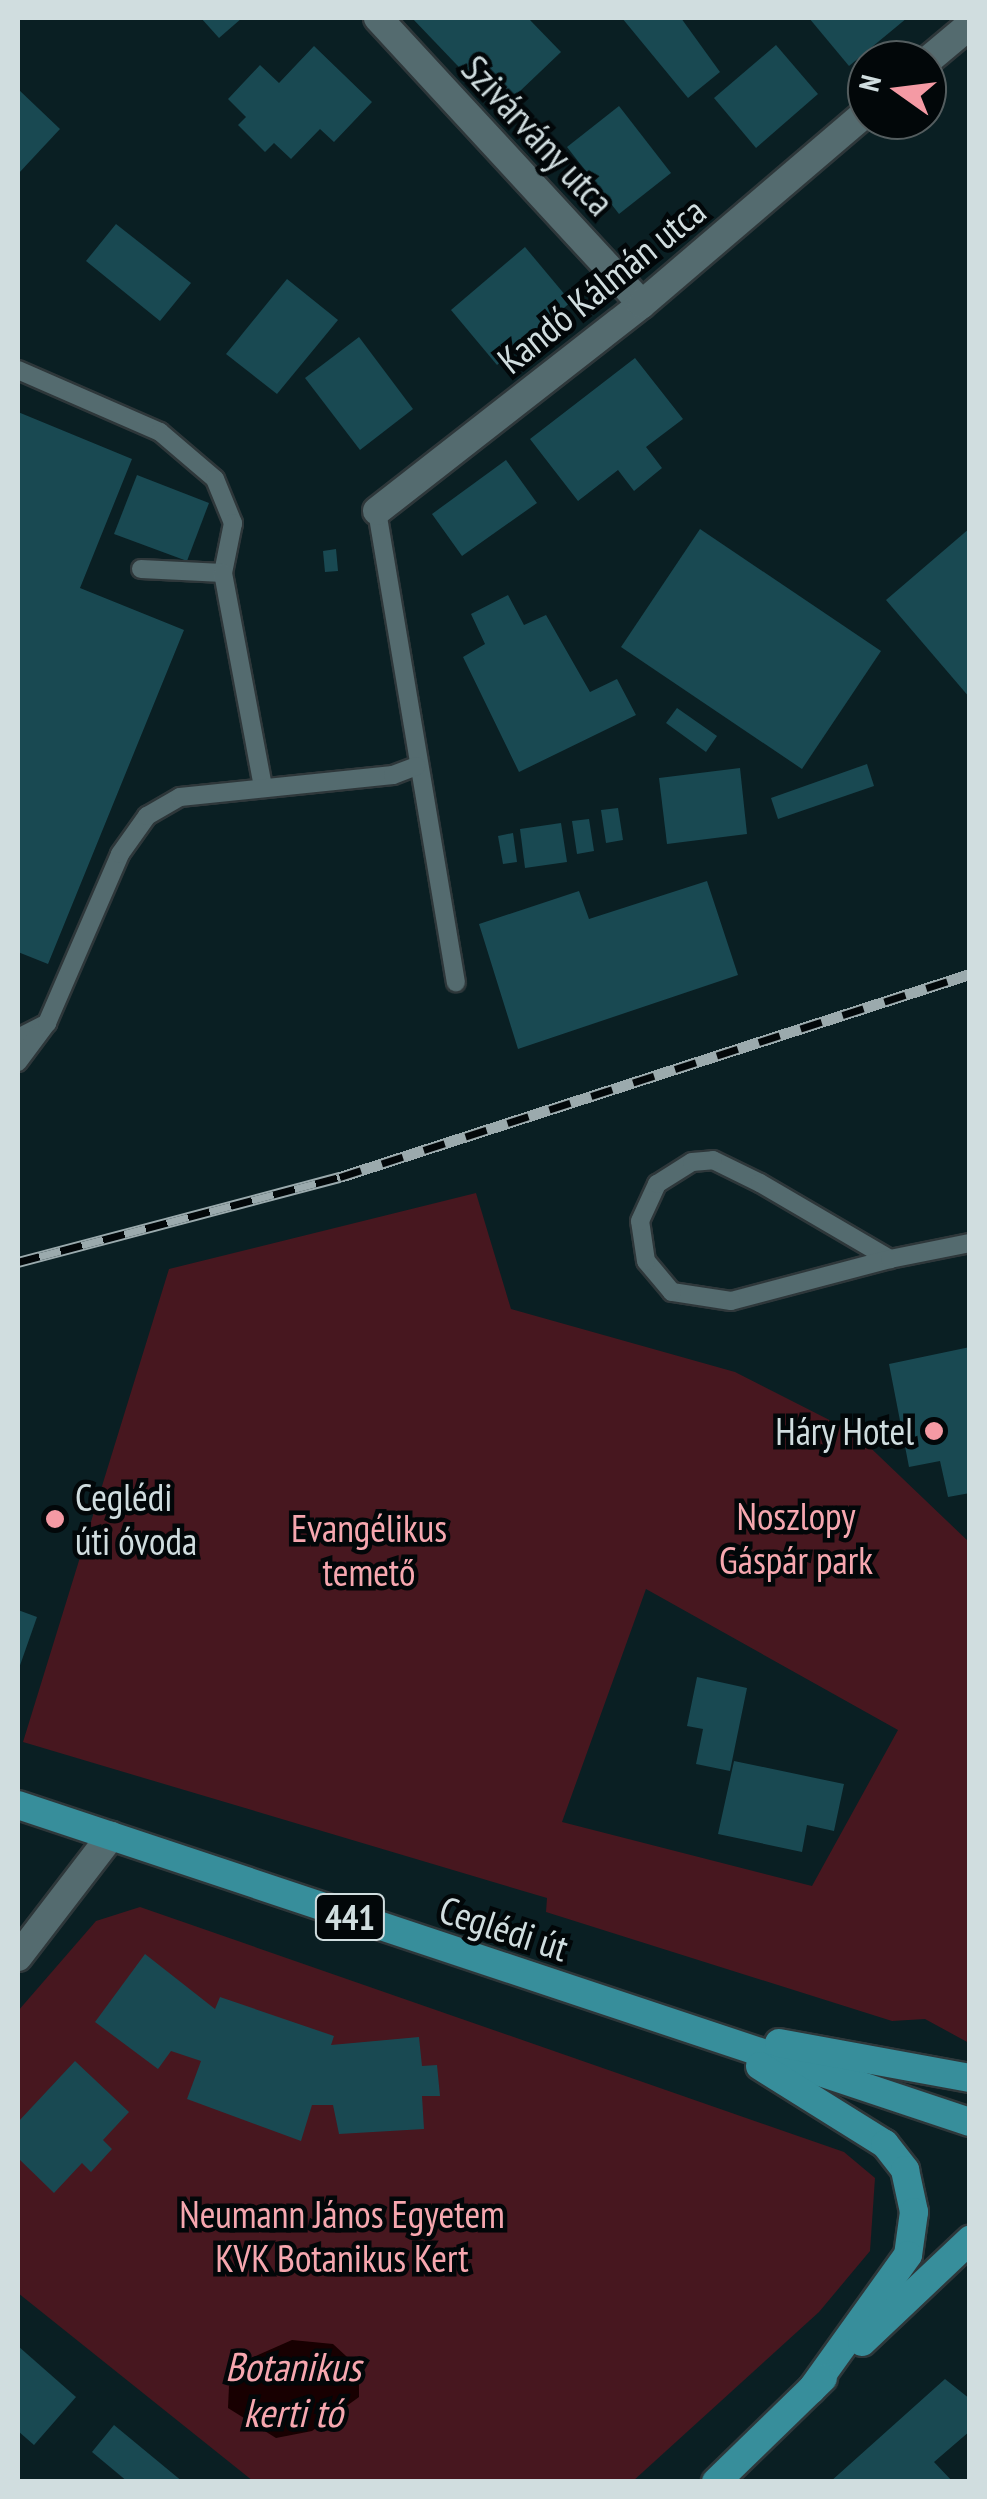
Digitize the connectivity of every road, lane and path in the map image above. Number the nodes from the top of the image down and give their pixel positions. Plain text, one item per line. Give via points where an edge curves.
1 (378, 18) edge
2 (970, 25) edge
3 (947, 44) edge
4 (847, 129) edge
5 (642, 304) junction
6 (18, 370) edge
7 (377, 511) joint
8 (140, 570) dead end
9 (223, 573) junction
10 (416, 766) junction
11 (263, 786) junction
12 (456, 982) dead end
13 (48, 1023) junction
14 (18, 1038) edge
15 (18, 1062) edge
16 (970, 1243) edge
17 (890, 1259) junction
18 (18, 1804) edge
19 (111, 1836) junction
20 (18, 1957) edge
21 (684, 2025) junction
22 (970, 2078) edge
23 (970, 2122) edge
24 (970, 2240) edge
25 (811, 2390) junction
26 (716, 2482) edge

1 - 5 street, Szivárvány utca
2 - 3 street
4 - 5 street, Kandó Kálmán utca
5 - 7 street, Kandó Kálmán utca
6 - 9 lane via 160,432 215,479 233,523
7 - 10 lane
8 - 9 lane
9 - 11 lane
10 - 11 lane via 393,775
10 - 12 lane
11 - 13 lane via 180,797 148,816 120,854
13 - 14 lane
13 - 15 lane
16 - 17 lane
17 - 17 lane via 731,1302 690,1301 656,1279 642,1251 640,1220 658,1184 692,1162 713,1160
18 - 19 main road, Ceglédi út / 441
19 - 20 street
19 - 21 main road, Ceglédi út / 441
21 - 22 main road
21 - 23 main road, 441
21 - 25 main road via 821,2098 884,2144 906,2170 914,2212 908,2255
24 - 25 main road
25 - 26 main road

